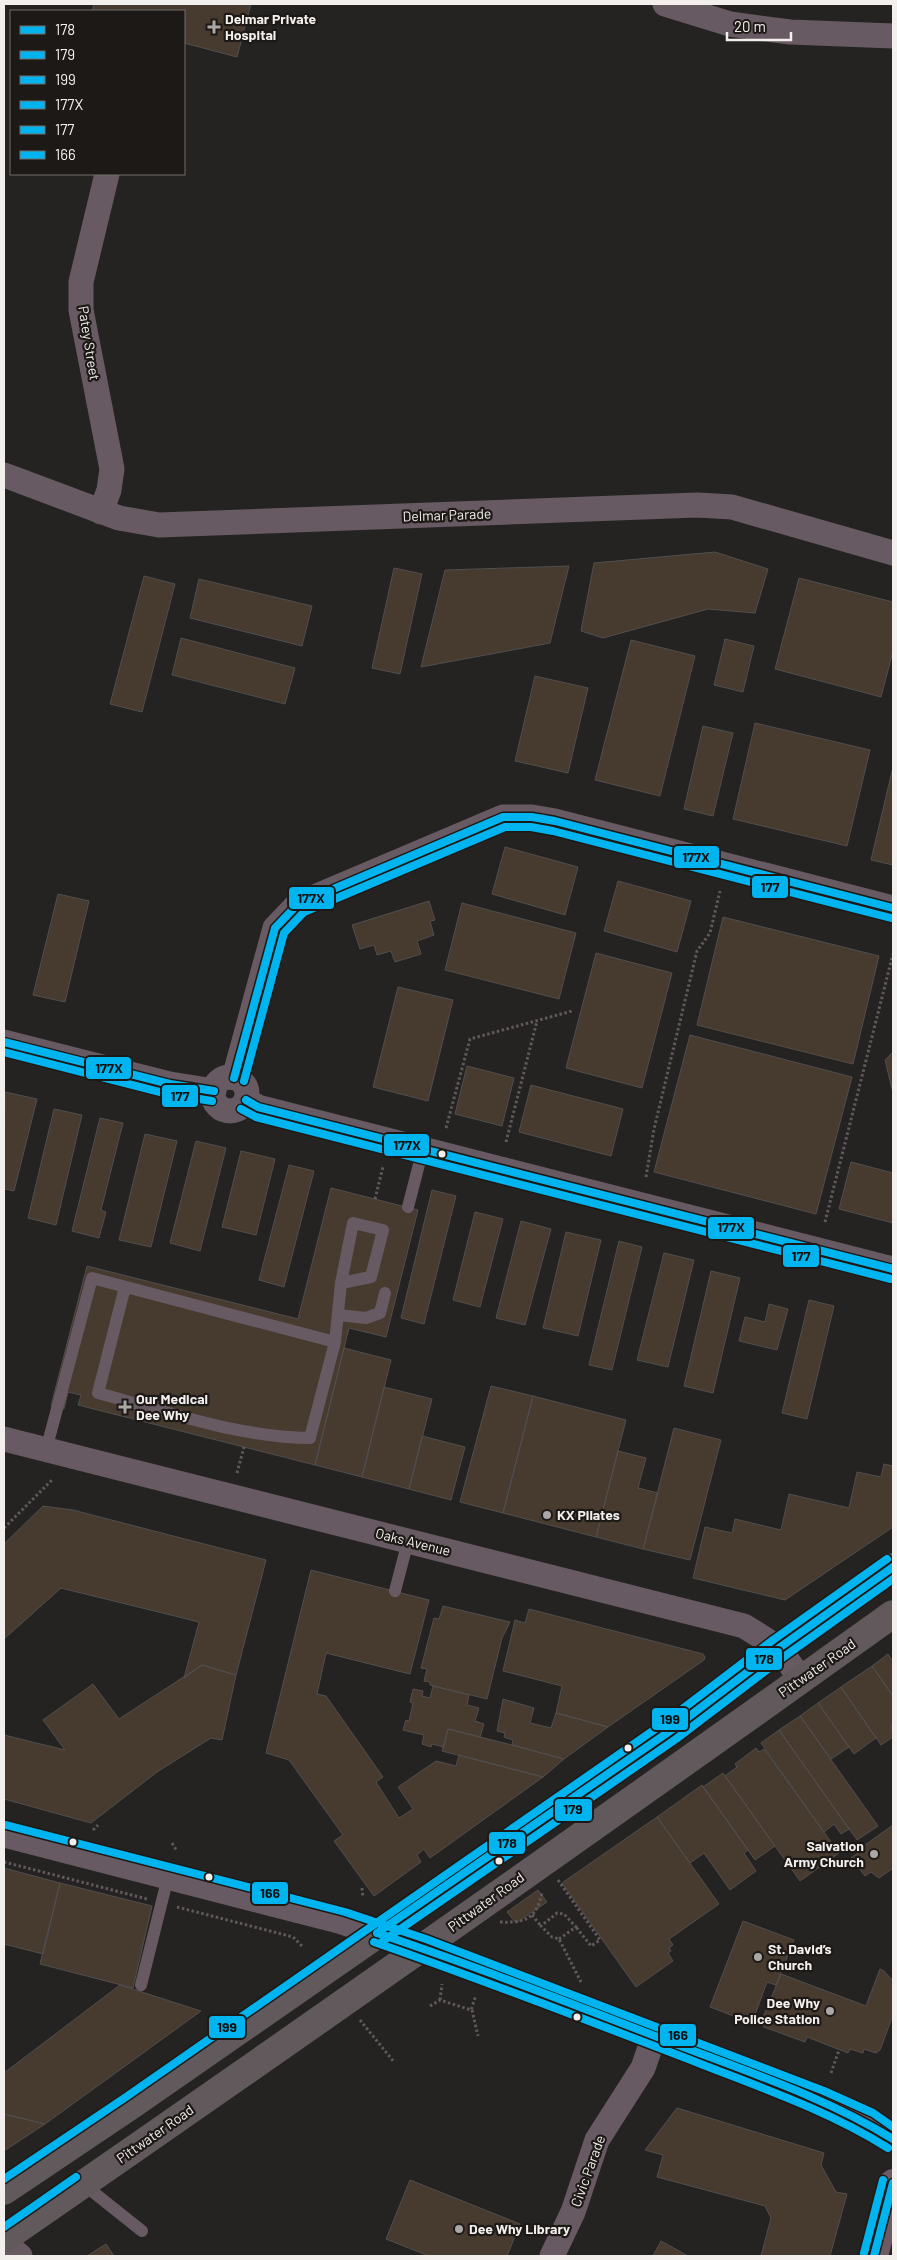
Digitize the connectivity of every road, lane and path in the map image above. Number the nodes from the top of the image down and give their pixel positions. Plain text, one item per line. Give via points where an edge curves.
1 (664, 4) edge
2 (893, 36) edge
3 (107, 175) edge
4 (4, 475) edge
5 (101, 512) junction
6 (893, 553) edge
7 (720, 891) dead end
8 (893, 908) edge
9 (893, 954) edge
10 (572, 1011) dead end
11 (537, 1021) junction
12 (4, 1042) edge
13 (234, 1078) junction
14 (214, 1091) junction
15 (246, 1100) junction
16 (446, 1128) dead end
17 (506, 1142) dead end
18 (423, 1149) junction
19 (383, 1167) dead end
20 (646, 1177) dead end
21 (375, 1199) dead end
22 (408, 1207) dead end
23 (825, 1222) dead end
24 (893, 1269) edge
25 (341, 1283) junction
26 (125, 1287) junction
27 (385, 1293) dead end
28 (338, 1315) junction
29 (335, 1342) junction
30 (4, 1439) edge
31 (244, 1447) dead end
32 (46, 1450) junction
33 (238, 1473) dead end
34 (52, 1480) dead end
35 (4, 1528) edge
36 (408, 1541) junction
37 (893, 1566) edge
38 (395, 1591) dead end
39 (893, 1614) edge
40 (779, 1648) junction
41 (801, 1680) junction
42 (98, 1825) dead end
43 (93, 1830) dead end
44 (4, 1835) edge
45 (172, 1843) dead end
46 (178, 1851) dead end
47 (168, 1877) junction
48 (556, 1877) dead end
49 (544, 1885) dead end
50 (362, 1888) dead end
51 (363, 1898) dead end
52 (532, 1915) junction
53 (494, 1922) dead end
54 (542, 1926) junction
55 (576, 1927) junction
56 (377, 1933) junction
57 (559, 1939) junction
58 (422, 1948) junction
59 (581, 1982) dead end
60 (442, 1984) dead end
61 (141, 1986) dead end
62 (476, 1995) dead end
63 (440, 2000) junction
64 (430, 2006) dead end
65 (472, 2010) junction
66 (360, 2019) dead end
67 (478, 2036) dead end
68 (654, 2036) junction
69 (839, 2050) dead end
70 (394, 2062) dead end
71 (831, 2073) dead end
72 (893, 2139) edge
73 (893, 2183) edge
74 (83, 2184) junction
75 (4, 2191) edge
76 (142, 2231) dead end
77 (4, 2239) edge
78 (4, 2244) edge
79 (20, 2256) edge
80 (552, 2256) edge
81 (874, 2256) edge

1 - 2 street via 738,25 790,32
3 - 5 street, Patey Street via 81,282 81,310 112,470
4 - 5 street, Delmar Parade
5 - 6 street, Delmar Parade via 159,525 732,507
7 - 20 path via 710,933 697,951 654,1129
8 - 13 street via 556,821 503,817 298,904 275,928
9 - 23 path
10 - 11 path
11 - 16 path via 470,1038
11 - 17 path
12 - 14 street via 170,1084
13 - 14 street via 224,1078
13 - 15 street via 240,1080 246,1089
14 - 15 street via 218,1106 228,1111 239,1109
15 - 18 street via 258,1107
18 - 22 lane
18 - 24 street
19 - 21 path
25 - 25 lane via 353,1223 383,1230 371,1278
25 - 28 lane
26 - 29 lane
26 - 29 lane via 98,1393 177,1415 276,1438 310,1438
26 - 32 lane via 92,1278
27 - 28 lane via 380,1313 366,1318
28 - 29 lane
30 - 32 street, Oaks Avenue
31 - 33 path
32 - 36 street, Oaks Avenue
34 - 35 path
36 - 38 lane
36 - 40 street, Oaks Avenue via 744,1626
37 - 40 highway
39 - 41 highway, Pittwater Road
40 - 41 street, Oaks Avenue
40 - 56 highway via 670,1731
41 - 58 highway, Pittwater Road
42 - 43 path
44 - 47 street
45 - 46 path
47 - 56 street via 331,1918
47 - 61 lane
48 - 55 path via 600,1940 591,1946
49 - 52 path via 540,1905
50 - 51 path
52 - 53 path via 524,1921
52 - 54 path
54 - 55 path via 557,1913 564,1914
54 - 57 path via 552,1937
55 - 57 path
56 - 58 street
56 - 75 highway
57 - 59 path
58 - 68 street
58 - 74 highway, Pittwater Road
60 - 63 path
62 - 65 path
63 - 64 path
63 - 65 path
65 - 67 path
66 - 70 path
68 - 72 street via 820,2100 868,2122
68 - 80 street, Civic Parade via 643,2068 597,2140 573,2212
69 - 71 path
73 - 81 main road
74 - 76 lane
74 - 77 highway, Pittwater Road
78 - 79 street

